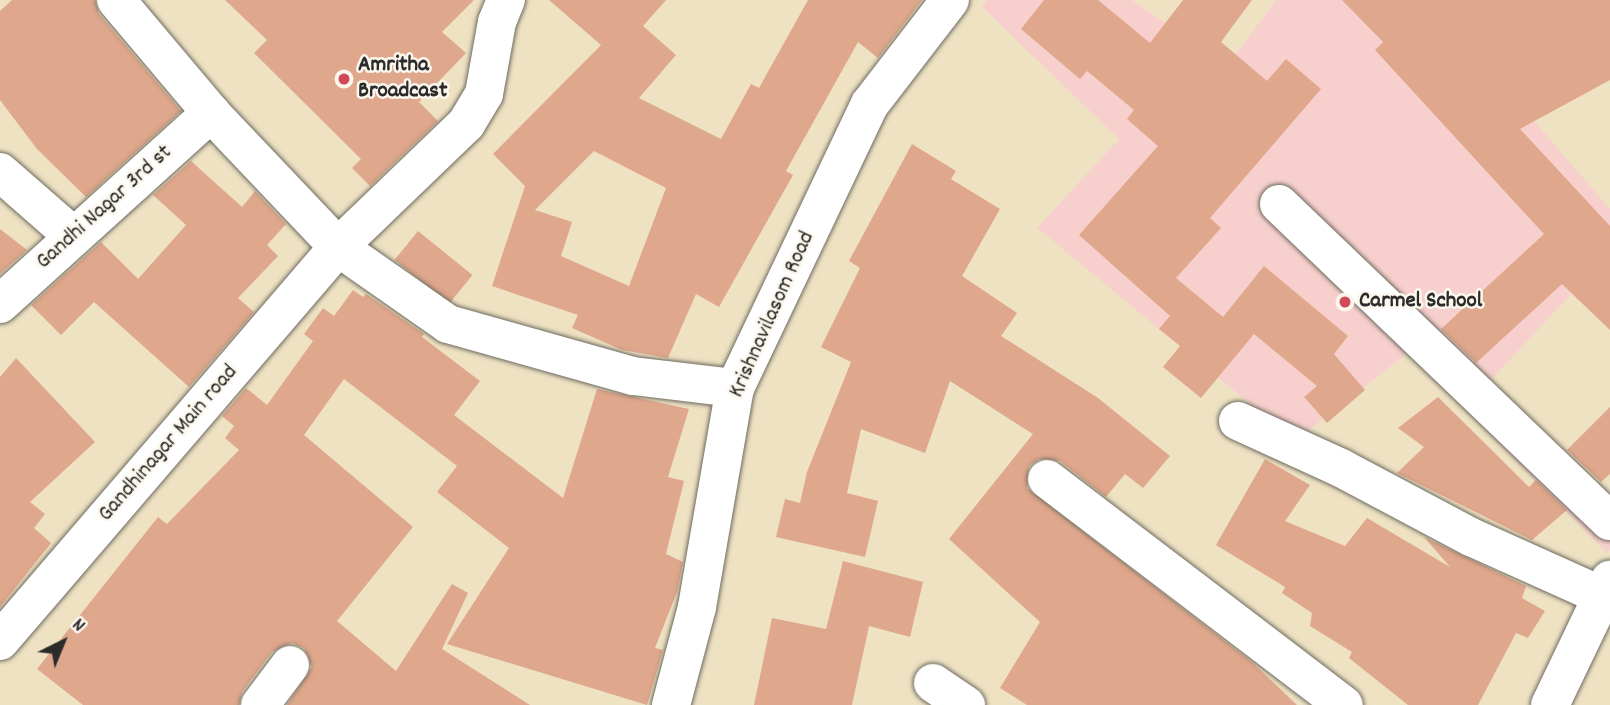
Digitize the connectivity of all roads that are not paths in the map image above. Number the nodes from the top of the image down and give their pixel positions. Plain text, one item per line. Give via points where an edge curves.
1 (116, 0) edge
2 (506, 0) edge
3 (950, 0) edge
4 (211, 113) junction
5 (0, 172) edge
6 (1279, 204) dead end
7 (73, 236) junction
8 (338, 247) junction
9 (0, 304) edge
10 (735, 388) junction
11 (1238, 421) dead end
12 (1047, 479) dead end
13 (1610, 521) edge
14 (1606, 588) edge
15 (0, 641) edge
16 (290, 666) dead end
17 (933, 683) dead end
18 (260, 705) edge
19 (671, 705) edge
20 (966, 705) edge
21 (1343, 705) edge
22 (1550, 705) edge

1 - 4 street
2 - 8 street, Gandhinagar Main road via 497,22 484,94 466,124
3 - 10 street, Krishnavilasom Road via 870,104
4 - 7 street, Gandhi Nagar 3rd st
4 - 8 street
5 - 7 street
6 - 13 street
7 - 9 street, Gandhi Nagar 3rd st
8 - 10 street via 448,324 633,376
8 - 15 street, Gandhinagar Main road
10 - 19 street, Krishnavilasom Road via 697,607
11 - 14 street via 1341,468 1471,537
12 - 21 street
14 - 22 street
16 - 18 street
17 - 20 street

